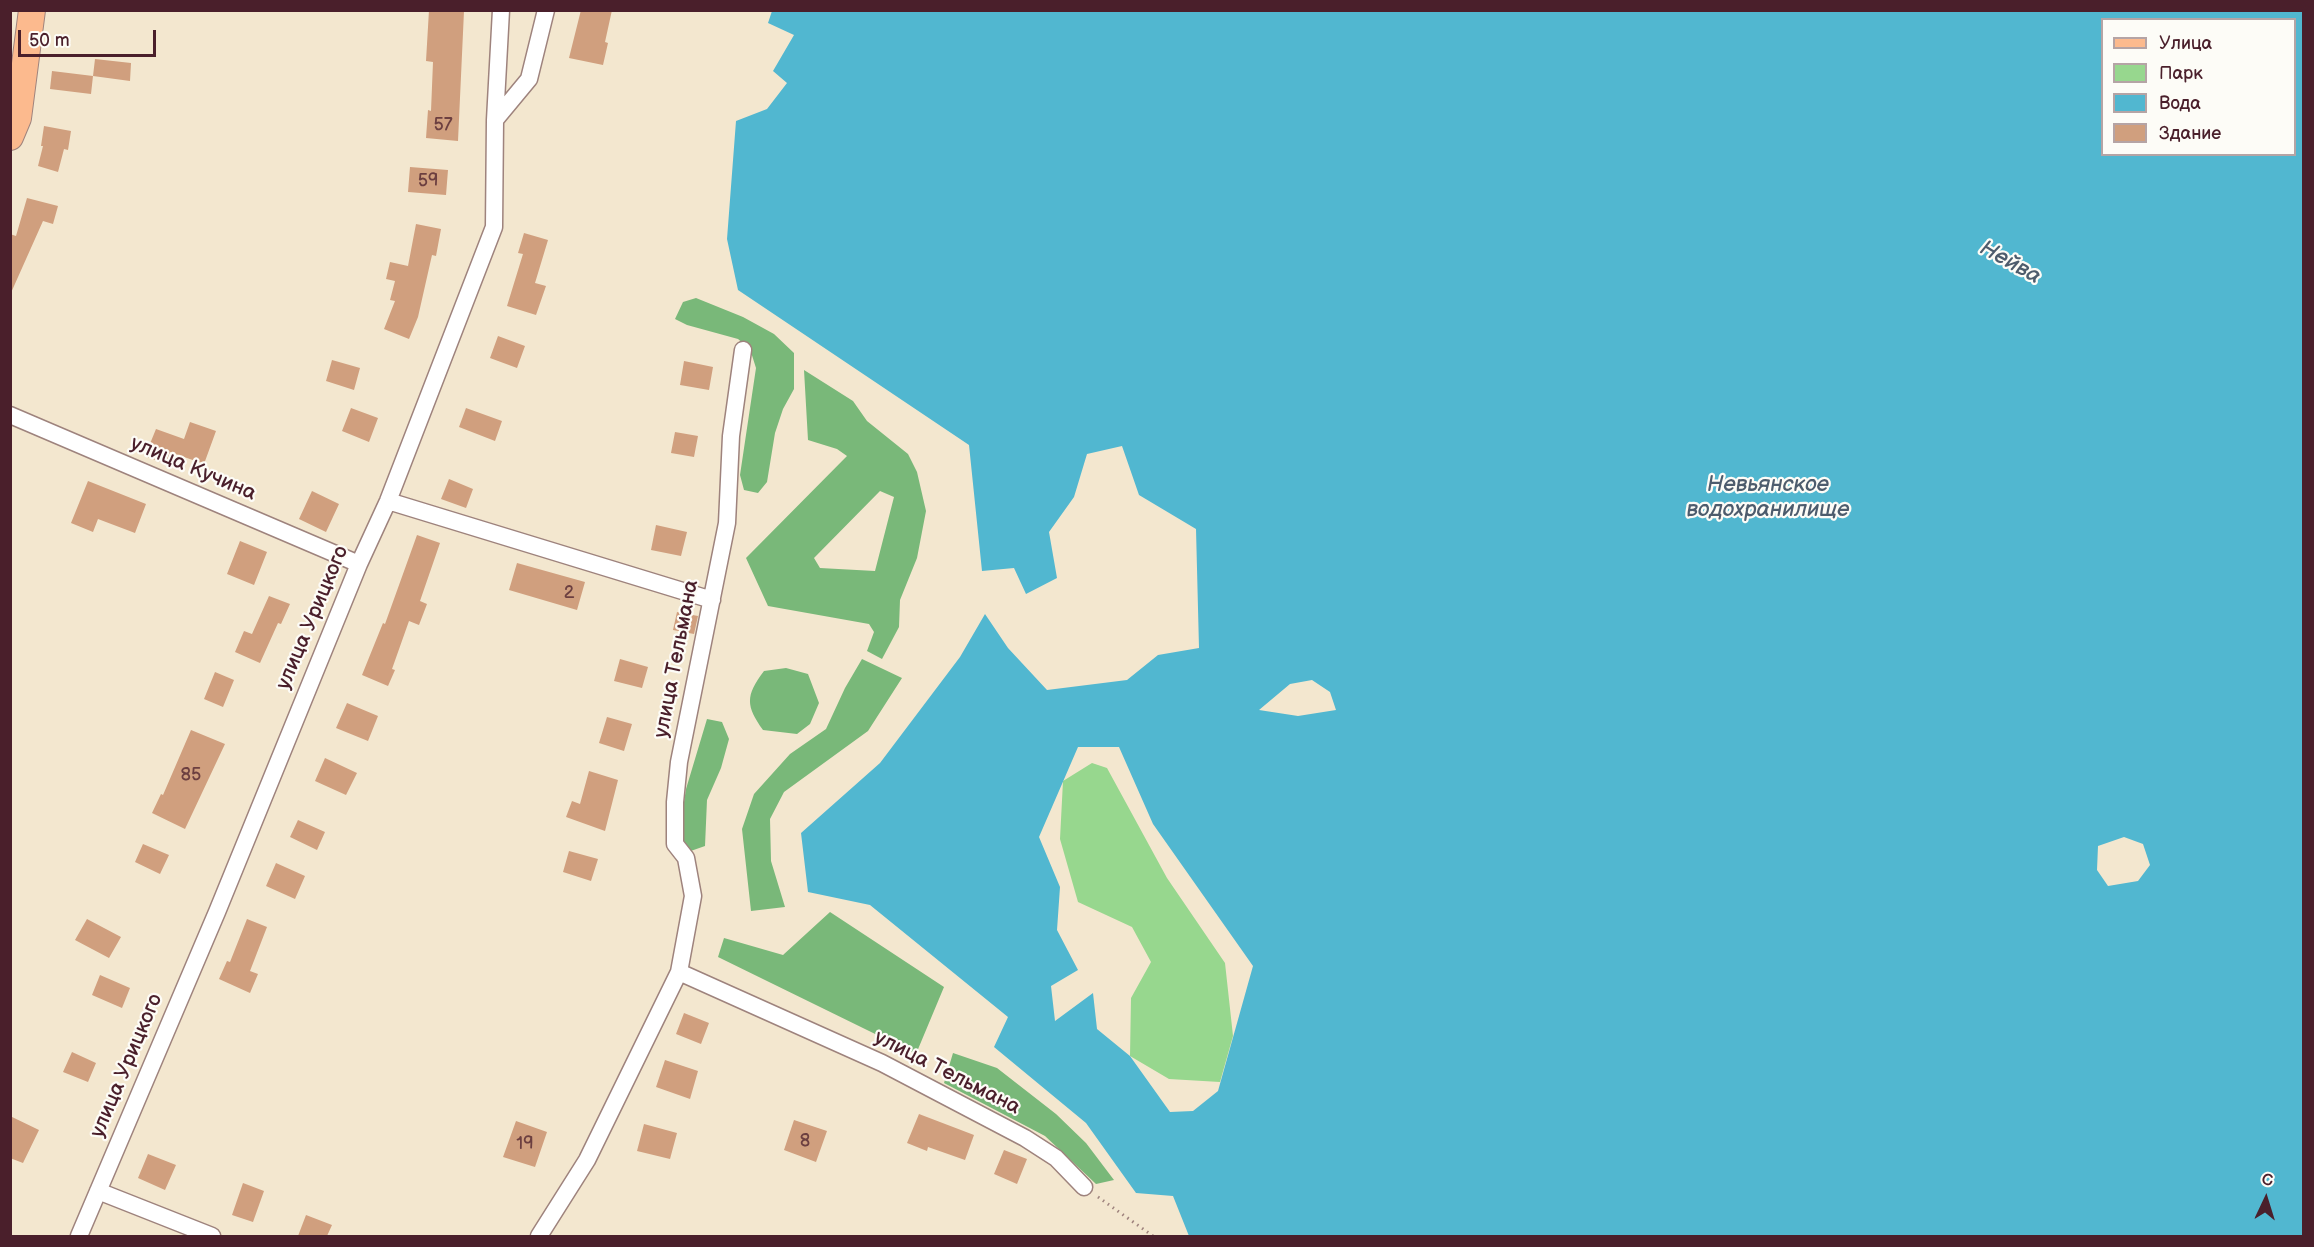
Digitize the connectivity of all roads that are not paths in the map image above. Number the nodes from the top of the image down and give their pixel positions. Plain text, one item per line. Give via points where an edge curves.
1 (32, 10) edge
2 (501, 10) edge
3 (546, 10) edge
4 (495, 120) junction
5 (10, 138) edge
6 (743, 350) dead end
7 (10, 416) edge
8 (388, 501) junction
9 (359, 564) junction
10 (712, 600) junction
11 (679, 972) junction
12 (1084, 1187) road end
13 (98, 1191) junction
14 (79, 1236) edge
15 (212, 1236) edge
16 (539, 1236) edge

1 - 5 main road via 18,118
2 - 4 street, улица Урицкого
3 - 4 street via 529,80
4 - 8 street, улица Урицкого via 494,227
6 - 10 street, улица Тельмана via 731,436 727,523
7 - 9 street, улица Кучина
8 - 9 street, улица Урицкого
8 - 10 street
9 - 13 street, улица Урицкого
10 - 11 street, улица Тельмана via 681,750 675,802 675,844 686,858 693,896
11 - 12 street, улица Тельмана via 882,1063 1025,1138 1056,1158
11 - 16 street, улица Тельмана via 587,1160
13 - 14 street, улица Урицкого
13 - 15 street

